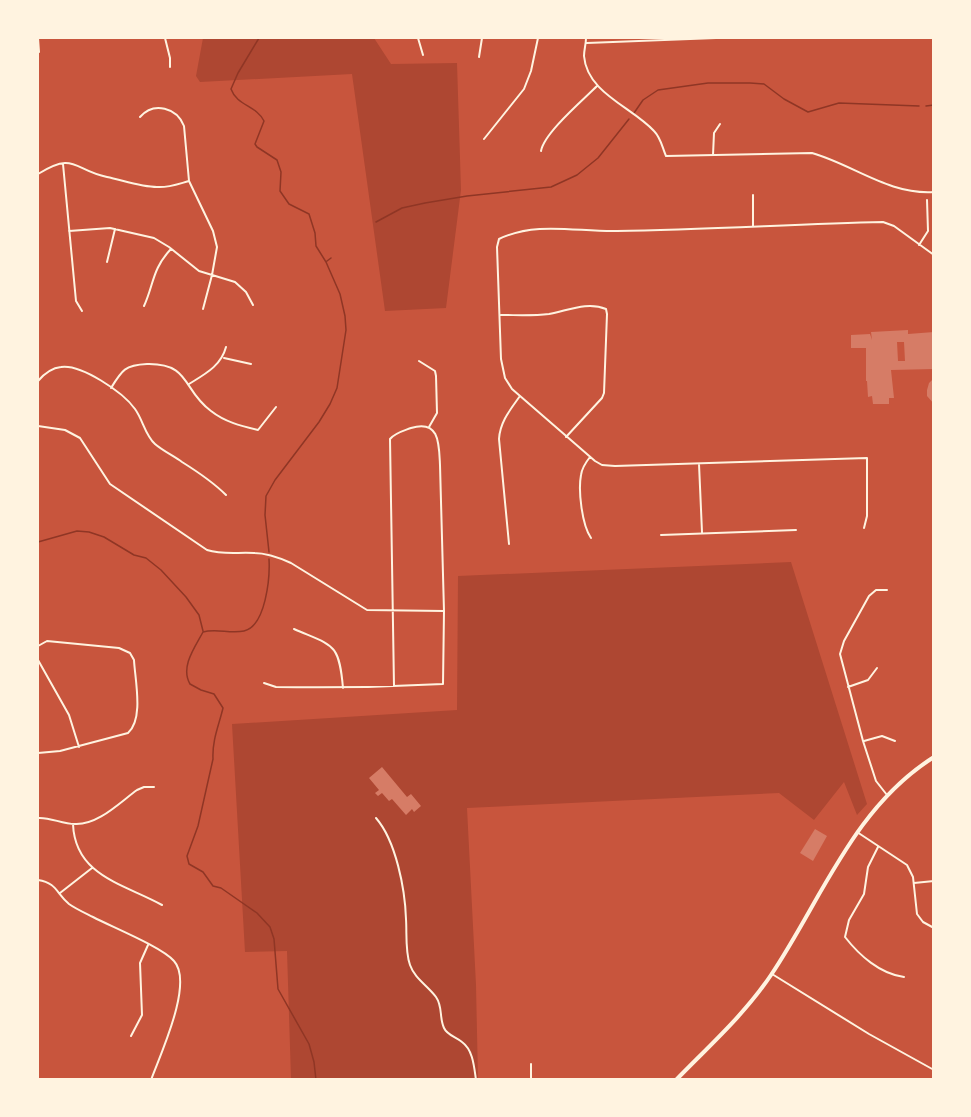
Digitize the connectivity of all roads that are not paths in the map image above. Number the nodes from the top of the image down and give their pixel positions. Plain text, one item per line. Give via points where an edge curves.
1 (38, 38) edge
2 (165, 38) edge
3 (418, 38) edge
4 (482, 38) edge
5 (538, 38) edge
6 (586, 38) edge
7 (716, 38) edge
8 (586, 43) junction
9 (39, 52) dead end
10 (423, 55) dead end
11 (480, 57) dead end
12 (170, 67) dead end
13 (597, 86) junction
14 (141, 117) dead end
15 (720, 124) dead end
16 (484, 139) dead end
17 (541, 151) dead end
18 (713, 156) junction
19 (63, 164) junction
20 (38, 174) edge
21 (189, 181) junction
22 (931, 192) edge
23 (753, 195) dead end
24 (927, 200) dead end
25 (753, 226) junction
26 (115, 229) junction
27 (69, 231) junction
28 (919, 245) junction
29 (171, 249) junction
30 (933, 255) edge
31 (107, 262) dead end
32 (212, 275) junction
33 (253, 305) dead end
34 (144, 306) dead end
35 (203, 309) dead end
36 (82, 310) dead end
37 (500, 315) junction
38 (226, 347) dead end
39 (224, 358) junction
40 (419, 361) dead end
41 (251, 364) dead end
42 (38, 381) edge
43 (188, 384) junction
44 (111, 388) junction
45 (520, 396) junction
46 (276, 407) dead end
47 (38, 426) edge
48 (429, 427) junction
49 (566, 437) junction
50 (590, 457) junction
51 (699, 464) junction
52 (226, 495) dead end
53 (864, 528) dead end
54 (796, 530) dead end
55 (702, 532) junction
56 (661, 535) dead end
57 (591, 538) dead end
58 (509, 544) dead end
59 (887, 590) dead end
60 (393, 611) junction
61 (444, 611) junction
62 (294, 629) dead end
63 (38, 646) edge
64 (38, 660) edge
65 (876, 668) dead end
66 (264, 683) dead end
67 (394, 686) junction
68 (848, 687) junction
69 (343, 688) junction
70 (863, 741) junction
71 (896, 741) dead end
72 (79, 747) junction
73 (38, 753) edge
74 (933, 757) edge
75 (154, 787) dead end
76 (887, 795) junction
77 (38, 818) edge
78 (376, 818) dead end
79 (73, 824) junction
80 (857, 832) junction
81 (878, 847) junction
82 (92, 868) junction
83 (38, 880) edge
84 (933, 881) edge
85 (914, 883) junction
86 (60, 893) junction
87 (162, 905) dead end
88 (933, 928) edge
89 (148, 945) junction
90 (772, 974) junction
91 (904, 977) dead end
92 (132, 1036) dead end
93 (531, 1064) dead end
94 (933, 1070) edge
95 (151, 1080) edge
96 (476, 1080) edge
97 (531, 1080) edge
98 (676, 1080) edge

1 - 9 street
2 - 12 street
3 - 10 street
4 - 11 street
5 - 16 street via 524,89
6 - 8 street
7 - 8 street
8 - 13 street via 586,68
13 - 17 street via 552,131
13 - 18 street via 653,130 669,157
14 - 21 street via 156,108 181,118
15 - 18 street via 714,133
18 - 22 street via 812,153 905,191
19 - 20 street
19 - 21 street via 75,163 105,177 155,188
19 - 27 street
21 - 32 street via 213,231 217,254
23 - 25 street
24 - 28 street via 928,231
25 - 28 street via 883,222
25 - 37 street via 616,231 532,228 509,234 499,239 497,246
26 - 27 street
26 - 29 street via 154,238
26 - 31 street
27 - 36 street via 76,301
28 - 30 street
29 - 32 street via 199,271
29 - 34 street via 154,273
32 - 33 street via 235,282
32 - 35 street
37 - 45 street via 505,378
37 - 49 street via 551,314 576,307 606,309 604,393
38 - 39 street
39 - 41 street
39 - 43 street
40 - 48 street via 435,371 436,376 437,413
42 - 44 street via 54,368 67,366
43 - 44 street via 176,369 167,365 138,365 122,371
43 - 46 street via 211,411 239,426 258,430
44 - 52 street via 133,406 156,445
45 - 49 street
45 - 58 street via 505,416 499,439
47 - 60 street via 65,430 80,438 110,484 207,550 219,554 255,552 280,558 360,607
48 - 60 street via 416,427 390,439
48 - 61 street via 438,441
49 - 50 street
50 - 51 street via 602,465 615,466
50 - 57 street via 580,485 584,527
51 - 53 street via 867,458
51 - 55 street
54 - 55 street
55 - 56 street
59 - 68 street via 876,590 869,596 841,646 840,659
60 - 61 street
60 - 67 street
61 - 67 street via 443,684
62 - 69 street via 334,649 341,664
63 - 72 street via 47,641 119,648 134,660 137,715 133,728 128,733
64 - 72 street via 69,715
65 - 68 street via 868,680
66 - 69 street via 276,687
67 - 69 street
68 - 70 street
70 - 71 street via 882,736
70 - 76 street via 876,781
72 - 73 street
74 - 76 main road
75 - 79 street via 137,790 94,820
76 - 80 main road
77 - 79 street
78 - 96 street via 389,841 402,884 411,968 438,999 443,1027 466,1046 473,1058
79 - 82 street via 74,838
80 - 81 street
80 - 90 main road
81 - 85 street via 905,862
81 - 91 street via 867,867 864,894 849,920 845,937 855,952 893,975
82 - 86 street
82 - 87 street
83 - 86 street via 47,881
84 - 85 street
85 - 88 street via 917,914
86 - 89 street via 82,912
89 - 92 street via 140,963 142,1015
89 - 95 street via 174,961 181,980 171,1026
90 - 94 street
90 - 98 main road via 739,1016
93 - 97 street

